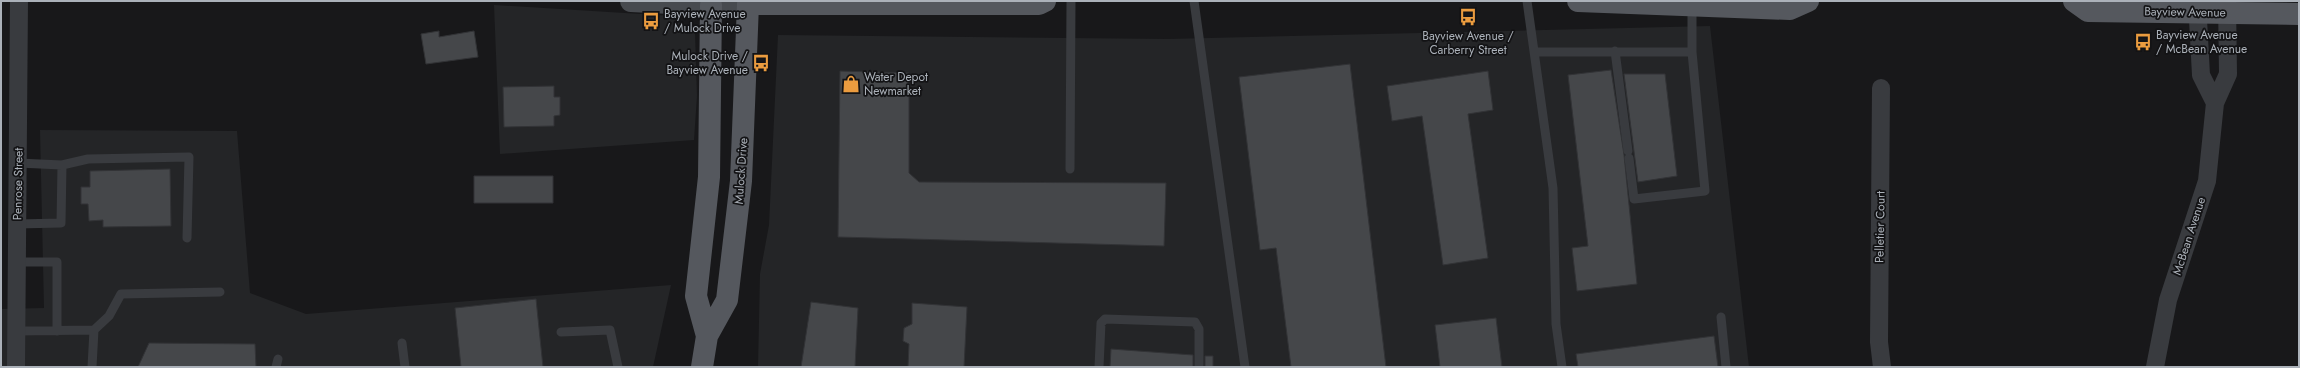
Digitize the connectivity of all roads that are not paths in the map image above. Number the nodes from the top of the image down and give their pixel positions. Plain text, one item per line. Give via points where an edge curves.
1 (19, 1) edge
2 (631, 1) edge
3 (1046, 1) edge
4 (1071, 1) edge
5 (1194, 1) edge
6 (1527, 1) edge
7 (1578, 1) edge
8 (1808, 1) edge
9 (2074, 1) edge
10 (748, 2) edge
11 (711, 3) edge
12 (1692, 5) junction
13 (2198, 7) edge
14 (2227, 7) edge
15 (2299, 14) edge
16 (1615, 51) junction
17 (1534, 52) junction
18 (1692, 52) junction
19 (1881, 88) dead end
20 (2215, 103) junction
21 (18, 163) junction
22 (62, 165) junction
23 (1070, 169) dead end
24 (17, 224) junction
25 (187, 238) dead end
26 (17, 262) junction
27 (220, 292) dead end
28 (9, 299) edge
29 (1721, 317) dead end
30 (94, 330) junction
31 (16, 331) junction
32 (57, 331) junction
33 (561, 332) dead end
34 (707, 336) junction
35 (402, 343) dead end
36 (16, 367) edge
37 (92, 367) edge
38 (405, 367) edge
39 (618, 367) edge
40 (702, 367) edge
41 (1099, 367) edge
42 (1199, 367) edge
43 (1245, 367) edge
44 (1562, 367) edge
45 (1726, 367) edge
46 (1882, 367) edge
47 (2155, 367) edge

1 - 21 street, Penrose Street
2 - 11 main road
3 - 10 main road via 1039,4
4 - 23 lane
5 - 43 lane
6 - 17 lane
7 - 12 main road
8 - 12 main road via 1790,9
9 - 13 main road, Bayview Avenue via 2088,11
10 - 11 main road
10 - 34 main road, Mulock Drive via 741,181 727,300
11 - 34 main road, Mulock Drive via 709,176 696,296
12 - 18 lane
13 - 14 main road, Bayview Avenue
13 - 20 street via 2201,75
14 - 15 main road, Bayview Avenue
14 - 20 street, McBean Avenue via 2228,74
16 - 17 lane
16 - 18 lane
16 - 18 lane via 1634,199 1705,191
17 - 44 lane via 1553,188 1556,324
19 - 46 street, Pelletier Court via 1878,342
20 - 47 street, McBean Avenue via 2208,181 2168,300
21 - 22 lane
21 - 24 street, Penrose Street
22 - 24 lane via 61,223
22 - 25 lane via 88,159 189,157
24 - 26 street, Penrose Street
26 - 28 street, Penrose Street
26 - 32 lane via 57,262
27 - 30 lane via 120,294 109,316
28 - 31 street, Penrose Street
29 - 45 lane
30 - 32 lane
30 - 37 lane
31 - 32 lane
31 - 36 street, Penrose Street
33 - 39 lane via 610,330
34 - 40 main road, Mulock Drive
35 - 38 lane
41 - 42 lane via 1101,323 1105,319 1195,322 1199,329

